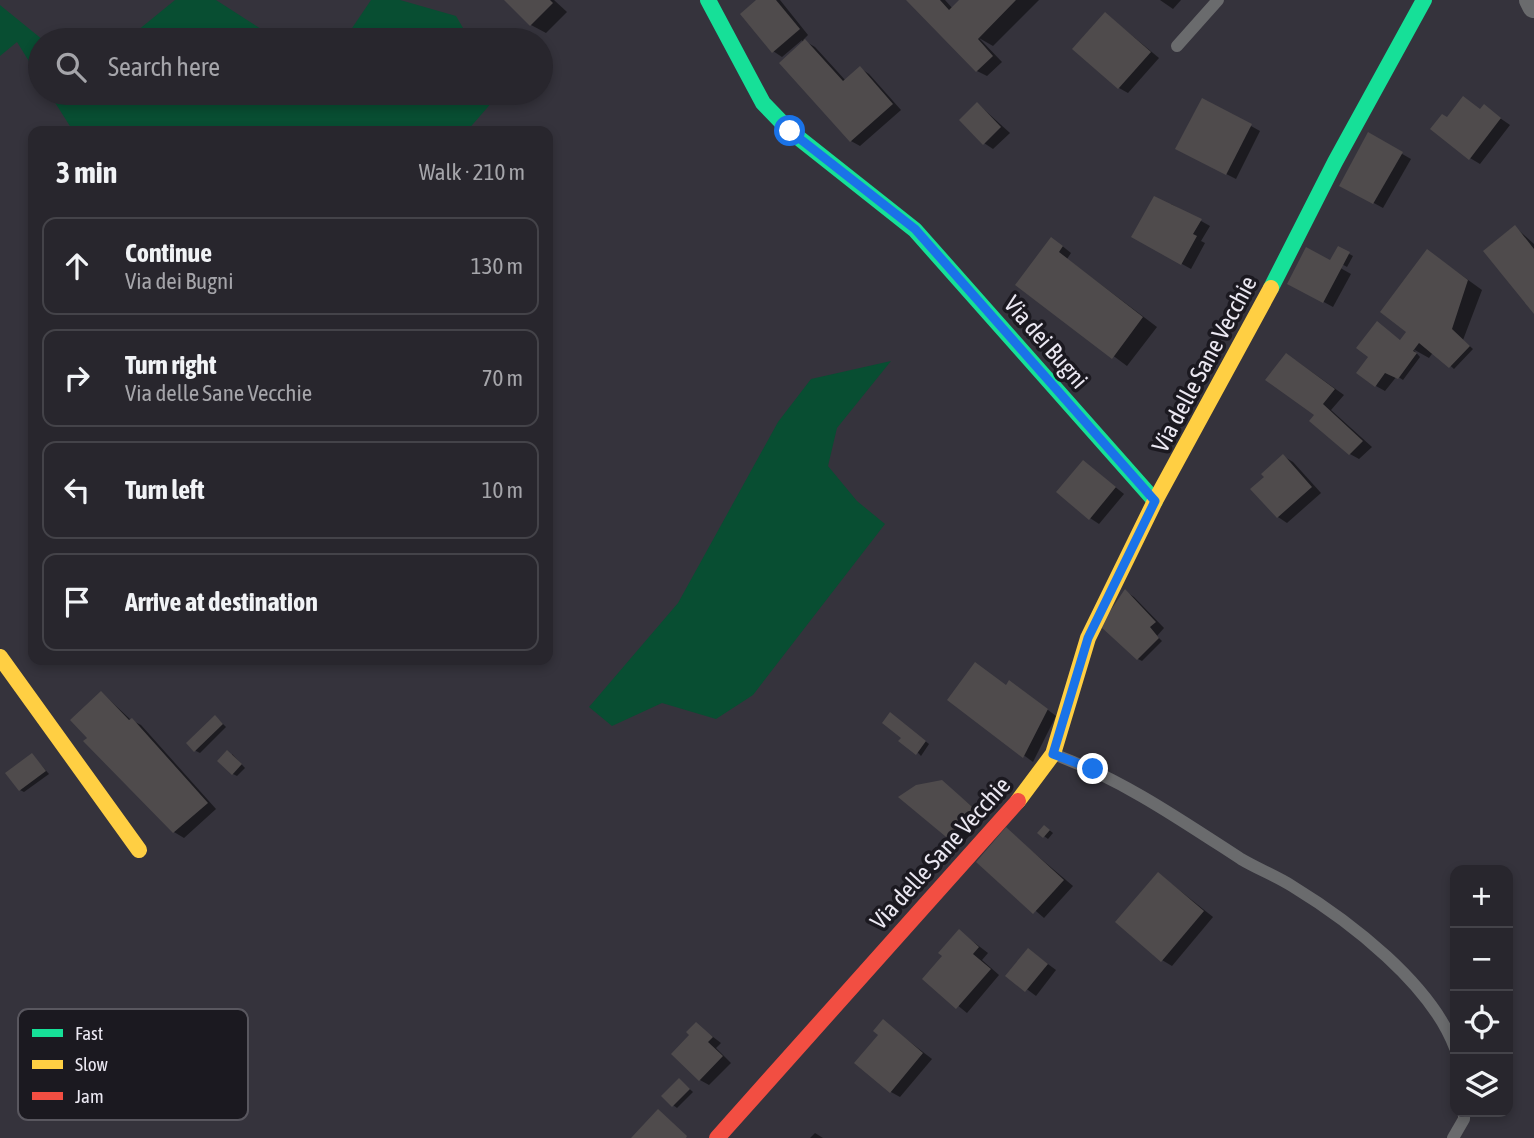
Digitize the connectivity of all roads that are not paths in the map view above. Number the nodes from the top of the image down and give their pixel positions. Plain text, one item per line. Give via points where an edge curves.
1 (708, 0) edge
2 (1218, 0) edge
3 (1424, 0) edge
4 (1531, 0) edge
5 (1534, 6) edge
6 (1177, 46) dead end
7 (1155, 501) junction
8 (0, 657) edge
9 (1053, 754) junction
10 (139, 850) dead end
11 (1450, 1036) edge
12 (1464, 1117) edge
13 (717, 1138) edge
14 (1452, 1138) edge

1 - 7 street, Via dei Bugni via 764,103 790,131 915,229
2 - 6 lane
3 - 7 street, Via delle Sane Vecchie
4 - 5 street
7 - 9 street, Via delle Sane Vecchie via 1088,638
8 - 10 street
9 - 11 lane via 1093,769 1261,872 1292,886 1413,980
9 - 13 street, Via delle Sane Vecchie via 1033,784
12 - 14 lane

